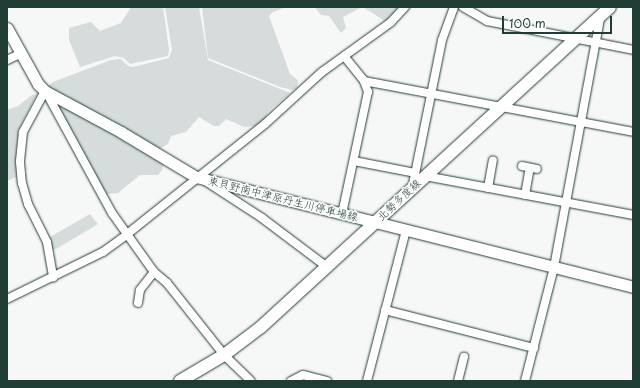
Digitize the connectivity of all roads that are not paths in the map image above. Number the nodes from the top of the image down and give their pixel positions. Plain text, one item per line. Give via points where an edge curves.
1 (405, 7) edge
2 (454, 7) edge
3 (463, 7) edge
4 (610, 7) edge
5 (601, 11) edge
6 (7, 28) edge
7 (576, 39) junction
8 (597, 43) junction
9 (633, 50) edge
10 (20, 54) junction
11 (344, 56) junction
12 (7, 60) edge
13 (364, 81) junction
14 (46, 92) junction
15 (431, 93) junction
16 (501, 107) junction
17 (581, 123) junction
18 (633, 132) edge
19 (493, 160) dead end
20 (354, 161) junction
21 (530, 168) dead end
22 (420, 175) junction
23 (198, 178) junction
24 (488, 188) junction
25 (525, 195) junction
26 (566, 202) junction
27 (342, 214) junction
28 (633, 215) edge
29 (376, 222) junction
30 (406, 230) junction
31 (126, 235) junction
32 (327, 267) junction
33 (554, 267) junction
34 (154, 272) junction
35 (53, 277) junction
36 (633, 287) edge
37 (7, 299) edge
38 (138, 303) dead end
39 (386, 310) junction
40 (534, 348) junction
41 (224, 355) junction
42 (464, 357) dead end
43 (185, 380) edge
44 (251, 381) edge
45 (291, 381) edge
46 (327, 381) edge
47 (367, 381) edge
48 (458, 381) edge
49 (525, 381) edge

1 - 11 street via 391,22
2 - 15 street via 445,26
3 - 7 street via 487,21
4 - 5 main road, 北勢多度線
5 - 7 main road, 北勢多度線
5 - 8 street
6 - 10 main road, 東貝野南中津原丹生川停車場線
7 - 8 street
7 - 16 main road, 北勢多度線
8 - 9 street
8 - 17 street
10 - 12 street
10 - 14 main road, 東貝野南中津原丹生川停車場線
11 - 13 street
11 - 23 street
13 - 15 street
13 - 20 street via 368,92
14 - 23 main road, 東貝野南中津原丹生川停車場線 via 122,132
14 - 31 street
14 - 35 street via 23,132 20,162 28,204 47,242
15 - 16 street
15 - 22 street
16 - 17 street
16 - 22 main road, 北勢多度線
17 - 18 street
17 - 26 street
19 - 24 street
20 - 22 street
20 - 27 street
21 - 25 street
22 - 24 street
22 - 29 main road, 北勢多度線 via 412,189
23 - 27 main road, 東貝野南中津原丹生川停車場線
23 - 31 street
23 - 32 street via 262,218
24 - 25 street
25 - 26 street
26 - 28 street
26 - 33 street
27 - 29 main road, 東貝野南中津原丹生川停車場線
29 - 30 main road, 東貝野南中津原丹生川停車場線
29 - 32 main road, 北勢多度線
30 - 33 main road, 東貝野南中津原丹生川停車場線
30 - 39 street
31 - 34 street
31 - 35 street via 103,252
32 - 41 main road, 北勢多度線 via 261,327
33 - 36 main road, 東貝野南中津原丹生川停車場線
33 - 40 street
34 - 38 street via 140,290
34 - 41 street via 168,283
35 - 37 street
39 - 40 street
39 - 47 street
40 - 49 street
41 - 43 main road, 北勢多度線
41 - 44 street
42 - 48 street
45 - 46 street via 303,375

